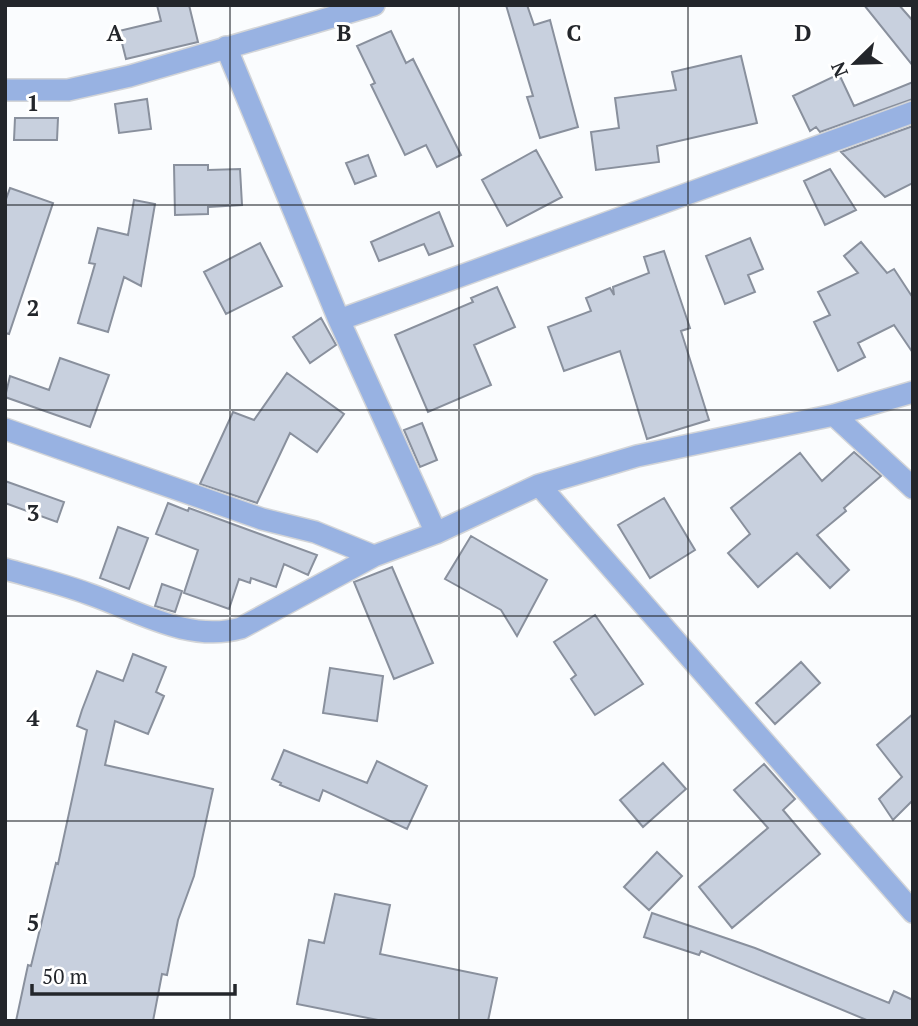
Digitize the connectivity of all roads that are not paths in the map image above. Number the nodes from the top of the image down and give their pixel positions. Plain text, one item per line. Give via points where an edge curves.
1 (374, 5) edge
2 (226, 47) junction
3 (5, 90) edge
4 (913, 112) edge
5 (339, 320) junction
6 (913, 392) edge
7 (834, 415) junction
8 (5, 429) edge
9 (539, 485) junction
10 (913, 488) edge
11 (436, 533) junction
12 (374, 556) junction
13 (5, 569) edge
14 (913, 912) edge

1 - 2 street
2 - 3 street via 68,90
2 - 5 street
4 - 5 street
5 - 11 street
6 - 7 street
7 - 9 street via 637,456
7 - 10 street
8 - 12 street
9 - 11 street
9 - 14 street
11 - 12 street
12 - 13 street via 241,628 222,633 183,629

